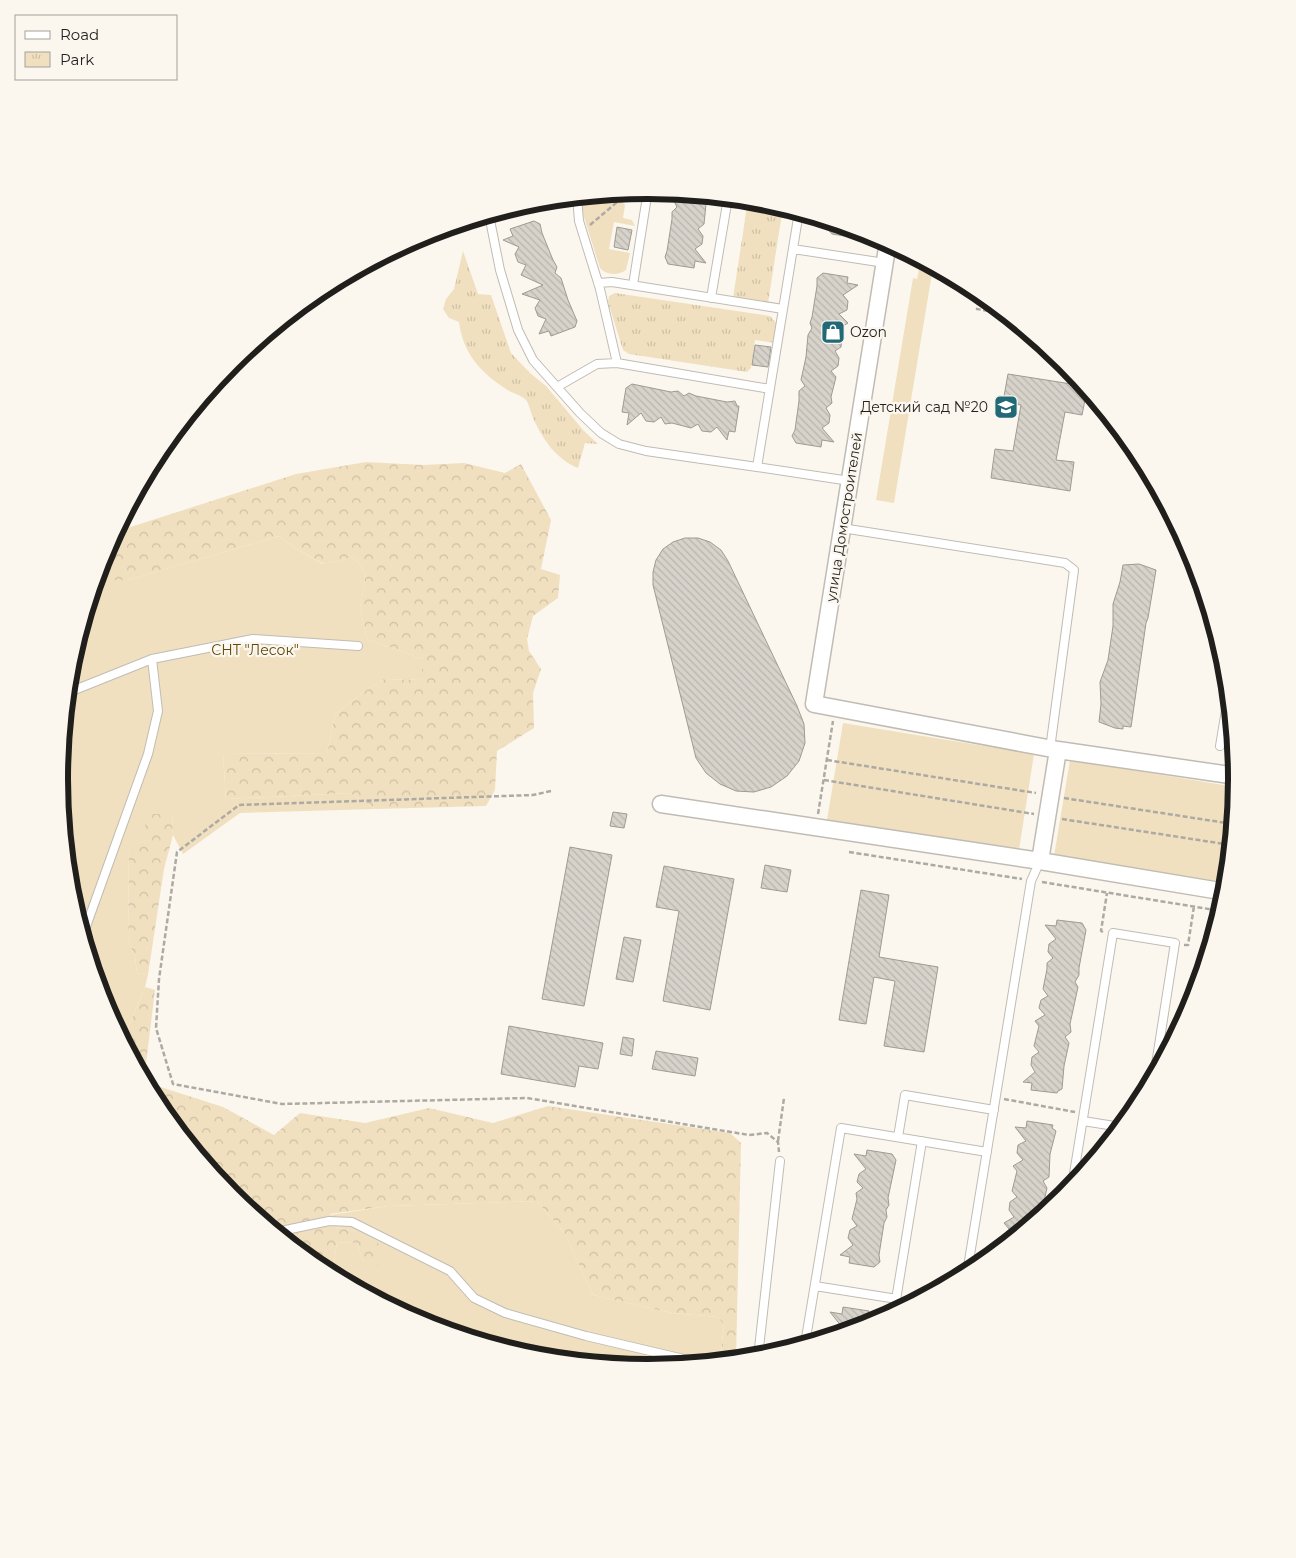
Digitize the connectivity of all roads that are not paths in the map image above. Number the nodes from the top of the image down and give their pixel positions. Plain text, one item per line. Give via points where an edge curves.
1 (647, 198) edge
2 (577, 203) edge
3 (727, 204) edge
4 (798, 218) edge
5 (489, 221) edge
6 (793, 249) junction
7 (887, 250) edge
8 (885, 263) junction
9 (598, 282) junction
10 (633, 285) junction
11 (711, 298) junction
12 (783, 309) junction
13 (617, 363) junction
14 (556, 387) junction
15 (770, 389) junction
16 (758, 466) junction
17 (850, 481) junction
18 (842, 528) junction
19 (358, 646) dead end
20 (152, 659) junction
21 (74, 690) edge
22 (1225, 716) edge
23 (1220, 746) dead end
24 (1054, 749) junction
25 (1228, 775) edge
26 (661, 804) dead end
27 (1040, 861) junction
28 (1217, 891) edge
29 (86, 924) edge
30 (1157, 1058) edge
31 (994, 1110) junction
32 (1084, 1117) junction
33 (1114, 1125) edge
34 (898, 1137) junction
35 (922, 1141) junction
36 (987, 1152) junction
37 (780, 1161) road end
38 (1074, 1172) edge
39 (284, 1230) edge
40 (969, 1263) edge
41 (815, 1286) junction
42 (897, 1298) junction
43 (896, 1304) edge
44 (806, 1338) edge
45 (759, 1348) edge
46 (681, 1358) edge

1 - 10 lane
2 - 9 lane via 578,220
3 - 11 lane
4 - 6 lane
5 - 14 lane via 518,330 533,360
6 - 8 lane
6 - 12 lane
7 - 8 street, улица Домостроителей
8 - 17 street, улица Домостроителей
9 - 10 lane
9 - 13 lane
10 - 11 lane
11 - 12 lane
12 - 15 lane
13 - 14 lane via 597,364
13 - 15 lane
14 - 16 lane via 601,433 620,444 646,451
15 - 16 lane
16 - 17 lane
17 - 18 street, улица Домостроителей
18 - 24 lane via 1071,566 1074,570
18 - 24 street, улица Домостроителей via 814,704
19 - 20 lane via 253,638
20 - 21 lane
20 - 29 lane via 158,711 148,754
22 - 23 lane
24 - 25 street
24 - 27 street
26 - 27 street
27 - 28 street
27 - 31 lane via 1031,881
30 - 32 lane via 1175,943 1113,933
31 - 34 lane via 905,1095
31 - 36 lane
32 - 33 lane
32 - 38 lane
34 - 35 lane
34 - 41 lane via 841,1128
35 - 36 lane
35 - 42 lane
36 - 40 lane
37 - 45 lane
39 - 46 lane via 329,1221 352,1222 450,1271 474,1298 505,1313
41 - 42 lane
41 - 44 lane
42 - 43 lane

